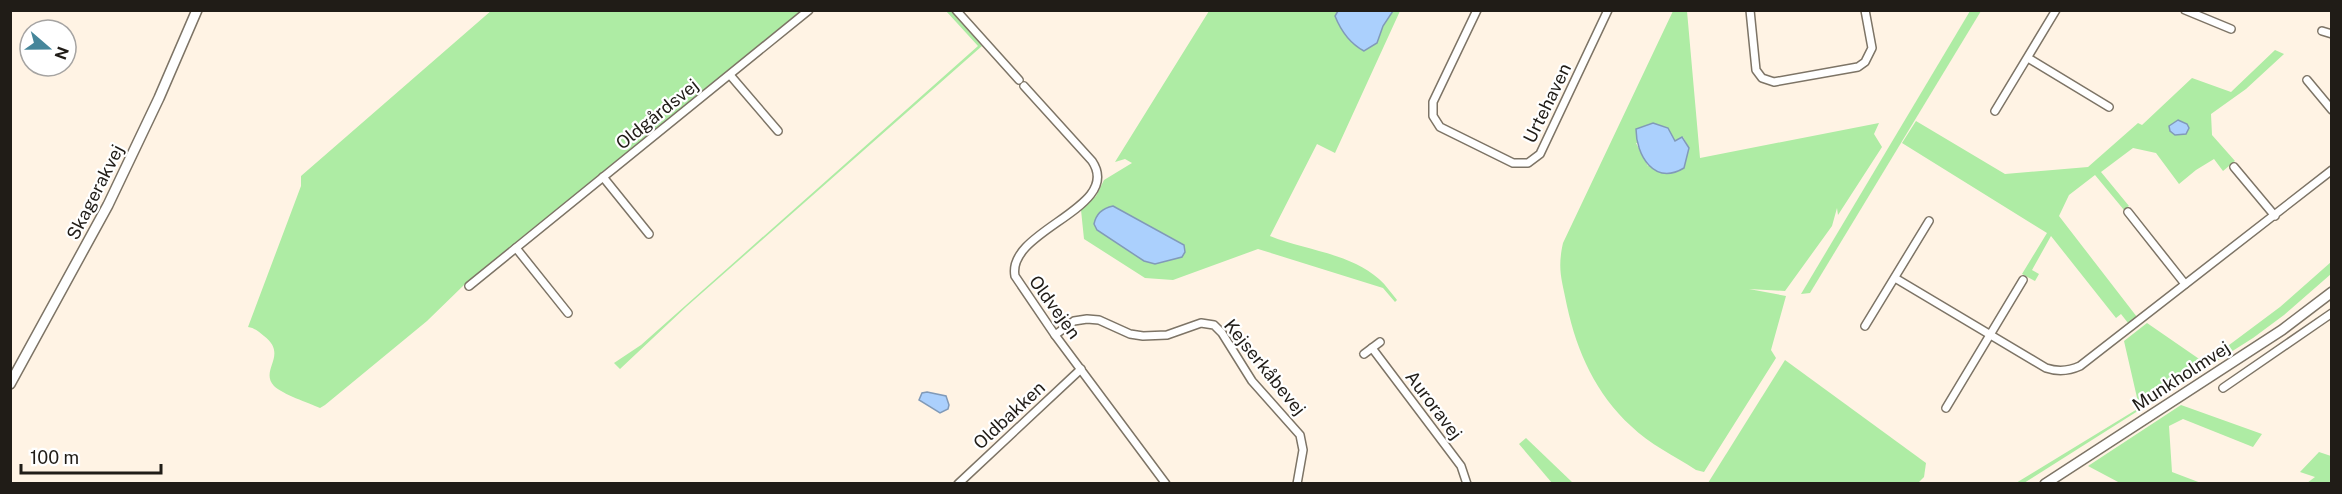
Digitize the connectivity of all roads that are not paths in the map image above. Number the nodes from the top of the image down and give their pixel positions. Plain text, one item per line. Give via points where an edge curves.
1 (197, 10) edge
2 (809, 10) edge
3 (956, 10) edge
4 (1477, 10) edge
5 (1608, 10) edge
6 (1750, 10) edge
7 (1865, 10) edge
8 (2056, 10) edge
9 (2184, 10) edge
10 (2231, 29) dead end
11 (2322, 31) dead end
12 (2331, 34) edge
13 (2028, 58) junction
14 (730, 75) junction
15 (1019, 80) dead end
16 (2307, 80) dead end
17 (1024, 86) dead end
18 (2109, 107) dead end
19 (2331, 110) edge
20 (1995, 111) dead end
21 (778, 131) dead end
22 (2234, 167) dead end
23 (2331, 170) edge
24 (603, 177) junction
25 (2128, 212) dead end
26 (2275, 216) junction
27 (1929, 221) dead end
28 (649, 234) dead end
29 (516, 248) junction
30 (1895, 278) junction
31 (2023, 280) dead end
32 (2185, 284) junction
33 (469, 286) dead end
34 (2331, 292) edge
35 (568, 313) dead end
36 (2331, 313) edge
37 (1865, 327) dead end
38 (1056, 335) junction
39 (1990, 335) junction
40 (1380, 342) dead end
41 (1372, 348) junction
42 (1364, 354) dead end
43 (1081, 369) junction
44 (10, 384) edge
45 (2223, 388) dead end
46 (1946, 408) dead end
47 (958, 483) edge
48 (1166, 483) edge
49 (1297, 483) edge
50 (1467, 483) edge
51 (2045, 483) edge

1 - 44 street, Skagerakvej via 108,205
2 - 14 street, Oldgårdsvej
3 - 15 street
4 - 5 street, Urtehaven via 1433,102 1433,117 1440,127 1518,164 1528,163 1540,154
6 - 7 street via 1756,70 1762,78 1774,82 1863,64 1872,48
8 - 13 street
9 - 10 street
11 - 12 street
13 - 18 street
13 - 20 street
14 - 21 street
14 - 24 street, Oldgårdsvej
16 - 19 street
17 - 38 street, Oldvejen via 1088,156 1098,173 1094,190 1026,246 1014,266 1017,281
22 - 26 street
23 - 26 street
24 - 28 street
24 - 29 street, Oldgårdsvej
25 - 32 street
26 - 32 street
27 - 30 street
29 - 33 street, Oldgårdsvej
29 - 35 street
30 - 37 street
30 - 39 street
31 - 39 street
32 - 39 street via 2073,369 2046,368
34 - 51 street, Munkholmvej via 2282,330
36 - 45 street
38 - 43 street, Oldvejen
38 - 49 street, Kejserkåbevej via 1074,321 1087,319 1143,336 1167,335 1201,323 1214,326 1258,389 1300,435 1304,450
39 - 46 street
40 - 41 street
41 - 42 street
41 - 50 street, Auroravej via 1461,466
43 - 47 street, Oldbakken
43 - 48 street, Oldvejen

